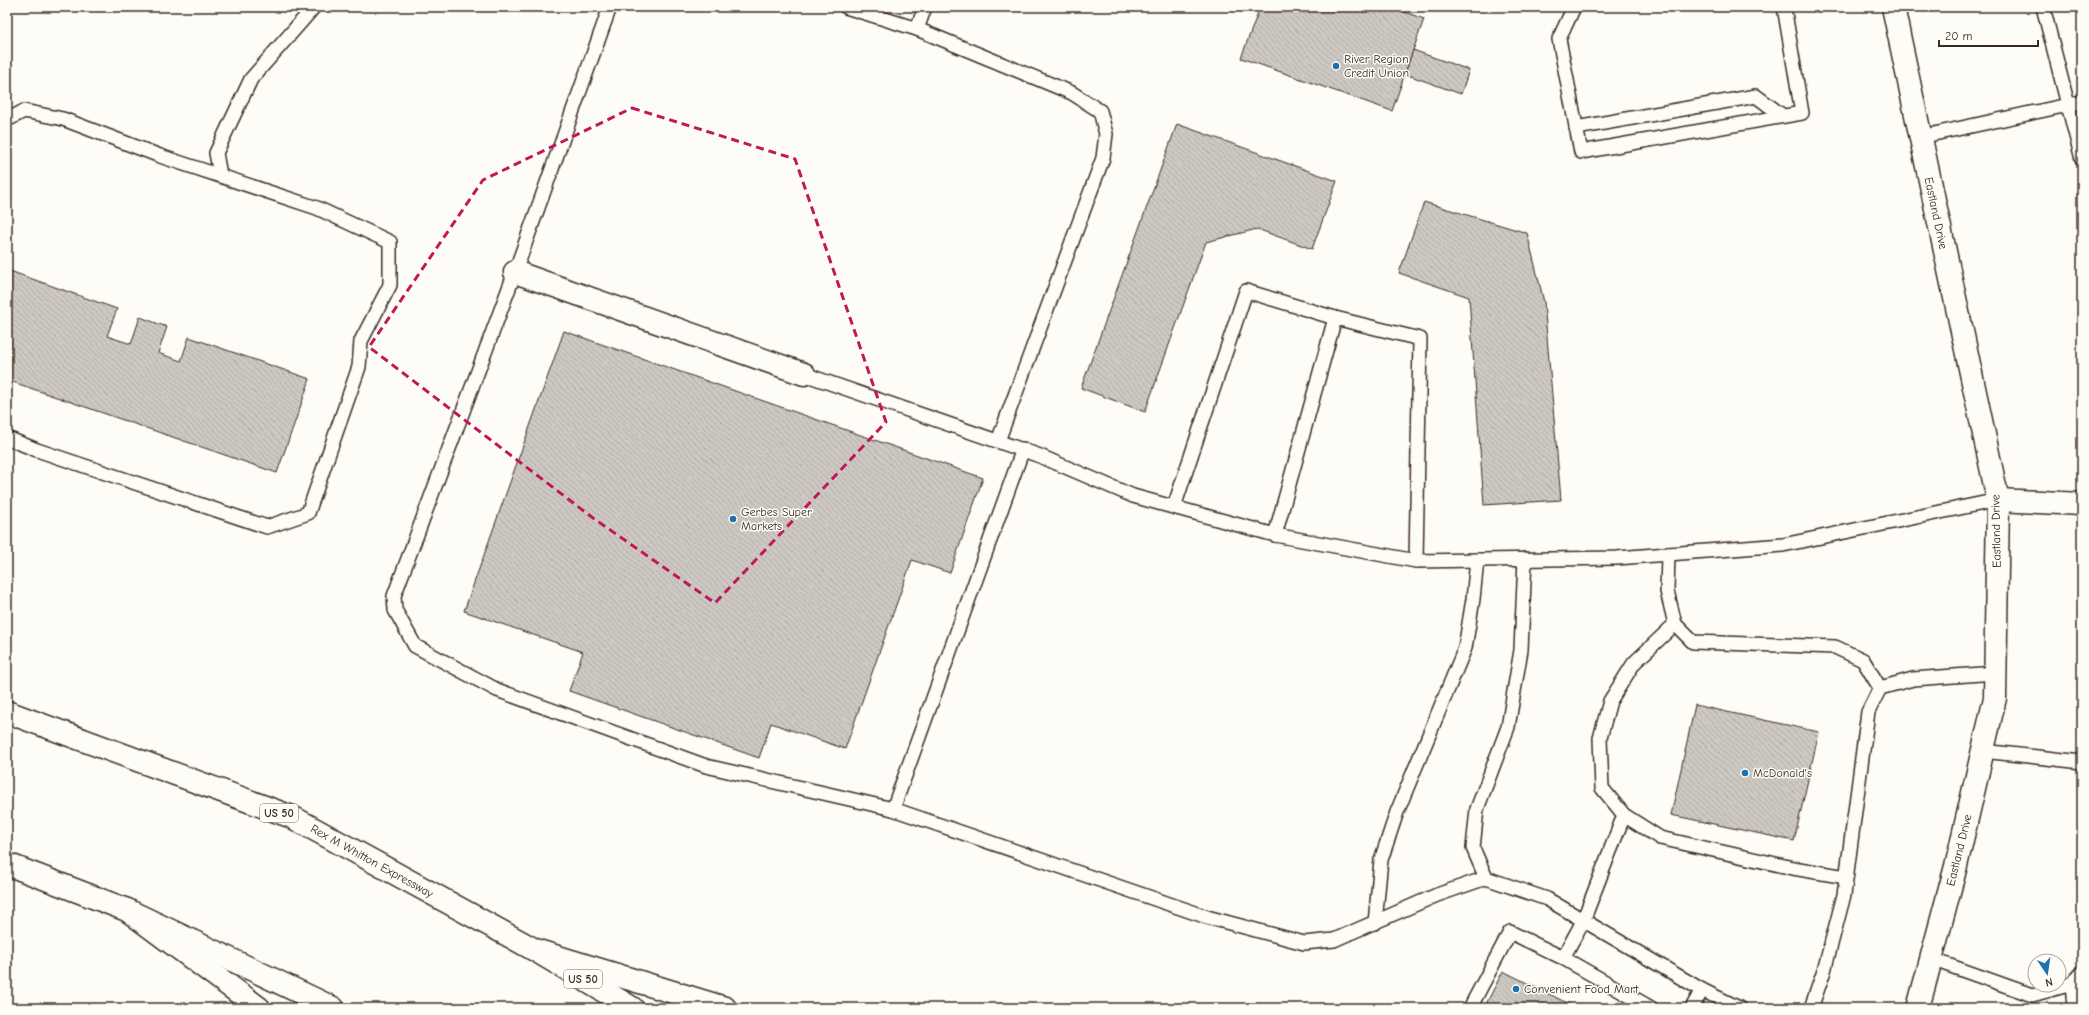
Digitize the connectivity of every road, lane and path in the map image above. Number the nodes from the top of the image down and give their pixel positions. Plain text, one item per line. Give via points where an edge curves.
1 (314, 7) edge
2 (610, 7) edge
3 (846, 7) edge
4 (924, 7) edge
5 (1574, 7) edge
6 (1784, 7) edge
7 (1893, 7) edge
8 (2043, 7) edge
9 (917, 30) junction
10 (2082, 102) edge
11 (2068, 105) junction
12 (1783, 116) junction
13 (7, 120) edge
14 (1576, 128) junction
15 (1920, 137) junction
16 (2082, 159) edge
17 (220, 174) junction
18 (515, 272) junction
19 (1335, 318) junction
20 (804, 374) joint
21 (7, 438) edge
22 (998, 440) junction
23 (1024, 449) junction
24 (1998, 500) junction
25 (2082, 504) edge
26 (1174, 507) junction
27 (1275, 535) junction
28 (1668, 554) junction
29 (1525, 559) junction
30 (1477, 560) junction
31 (1416, 561) junction
32 (1675, 624) junction
33 (1995, 673) junction
34 (1880, 688) junction
35 (7, 712) edge
36 (1983, 751) junction
37 (2082, 762) edge
38 (893, 809) junction
39 (1624, 815) junction
40 (7, 864) edge
41 (1846, 877) junction
42 (1486, 878) junction
43 (127, 910) junction
44 (1583, 921) junction
45 (1375, 922) junction
46 (535, 950) junction
47 (1563, 958) junction
48 (1931, 959) junction
49 (2082, 973) edge
50 (2072, 984) junction
51 (1702, 990) junction
52 (259, 1008) edge
53 (333, 1008) edge
54 (632, 1008) edge
55 (725, 1008) edge
56 (1470, 1008) edge
57 (1650, 1008) edge
58 (1692, 1008) edge
59 (1739, 1008) edge
60 (1811, 1008) edge
61 (1918, 1008) edge
62 (2074, 1008) edge

1 - 17 lane via 251,79 216,152
2 - 18 lane
3 - 9 lane
4 - 9 lane
5 - 14 lane via 1559,39
6 - 12 lane via 1802,113
7 - 15 main road, Eastland Drive
8 - 11 lane
9 - 22 lane via 1072,93 1100,111 1106,134 1103,158
10 - 11 lane
11 - 15 lane
11 - 16 lane
12 - 14 lane via 1756,96
12 - 14 lane via 1581,152
13 - 17 lane via 24,111 62,119 160,156
15 - 24 main road, Eastland Drive
17 - 21 lane via 282,198 317,208 390,242 390,285 361,341 359,367 308,513 267,527
18 - 20 main road
18 - 38 lane via 394,596 395,610 415,646 497,690 706,766
19 - 26 lane via 1246,291
19 - 27 lane
19 - 31 lane via 1420,339
20 - 22 lane
22 - 23 lane
23 - 26 lane via 1133,496
23 - 38 lane
24 - 25 main road
24 - 28 lane via 1783,545
24 - 33 main road, Eastland Drive
26 - 27 lane
27 - 31 lane
28 - 29 lane via 1617,558
28 - 32 lane via 1667,591
29 - 30 lane
29 - 42 lane via 1521,650 1508,728 1477,809 1473,848
30 - 31 lane
30 - 45 lane via 1474,599 1465,648 1397,812 1381,860
32 - 34 lane via 1693,642 1835,647 1863,660
32 - 39 lane via 1634,663 1610,701 1600,738 1602,788
33 - 34 lane via 1913,679
33 - 36 main road, Eastland Drive via 1995,698
34 - 41 lane via 1868,712
35 - 46 main road, Rex M Whitton Expressway / US 50 via 292,817
36 - 37 lane
36 - 48 main road, Eastland Drive
38 - 45 lane via 1207,917 1304,943 1334,940
39 - 41 lane via 1660,838 1793,868
39 - 44 lane
40 - 43 main road
41 - 60 lane via 1844,895 1824,971
42 - 44 lane via 1547,899
42 - 45 lane via 1437,895
43 - 52 main road
43 - 53 main road
44 - 47 lane
44 - 51 lane
46 - 54 main road, Rex M Whitton Expressway / US 50
46 - 55 main road
47 - 56 lane via 1510,932
47 - 57 lane
48 - 50 lane via 2032,995
48 - 61 main road, Eastland Drive
49 - 50 lane
50 - 62 lane
51 - 58 lane
51 - 59 lane

